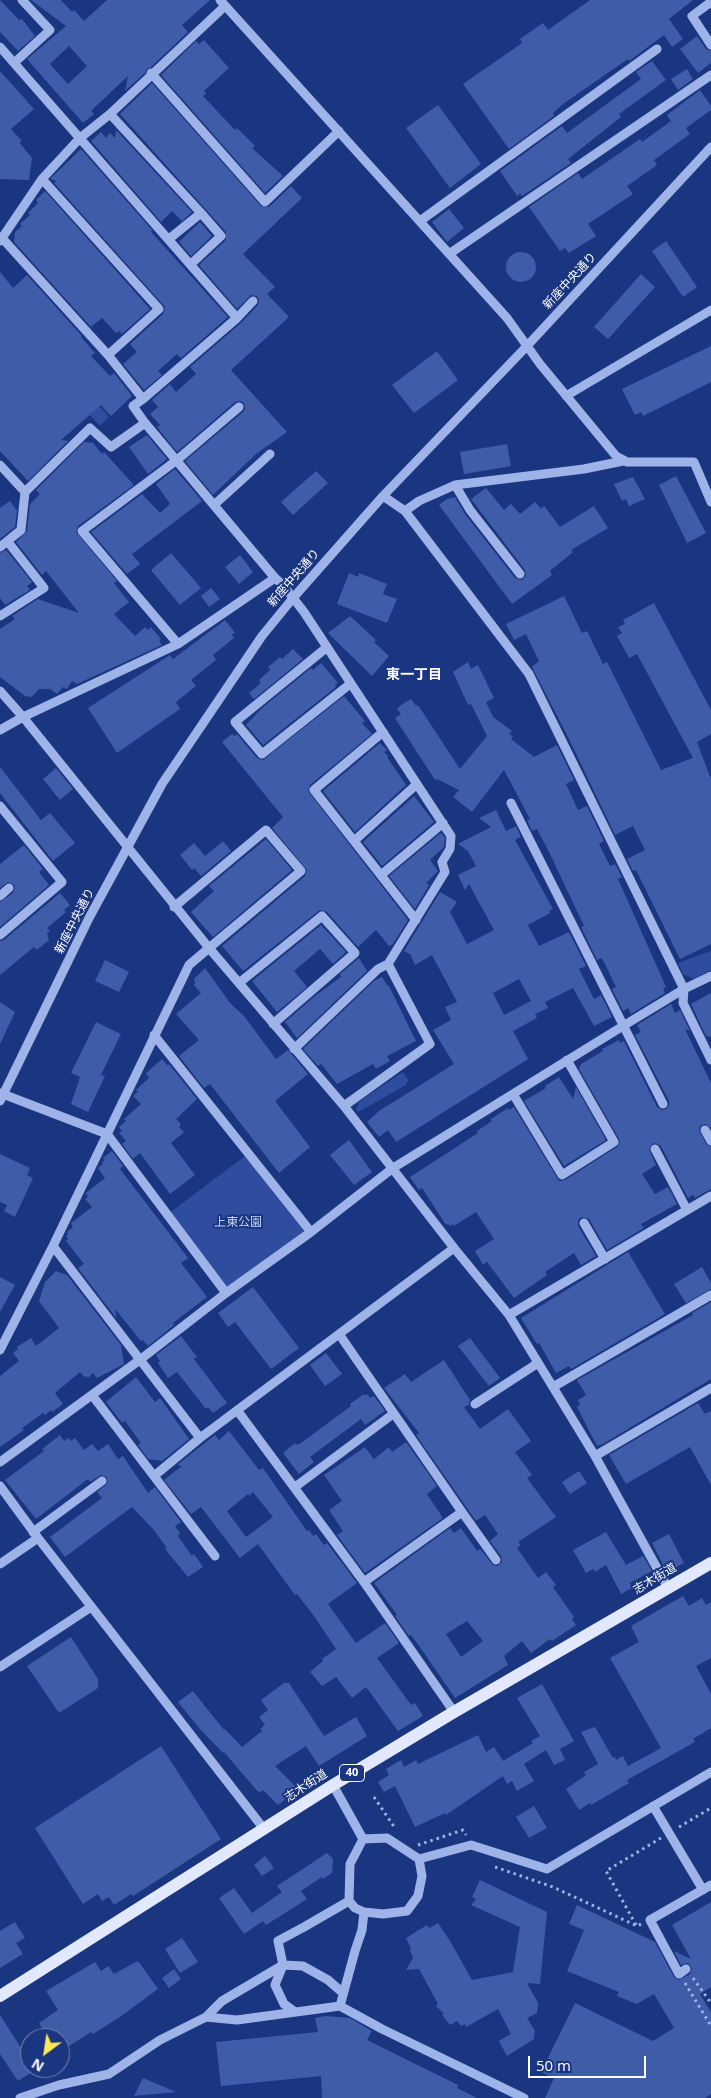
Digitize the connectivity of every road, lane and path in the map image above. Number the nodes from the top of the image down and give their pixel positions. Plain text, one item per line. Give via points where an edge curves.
1 (22, 0) edge
2 (711, 2) edge
3 (222, 3) edge
4 (711, 45) edge
5 (0, 47) edge
6 (657, 50) dead end
7 (14, 63) junction
8 (151, 73) junction
9 (711, 75) edge
10 (110, 114) junction
11 (339, 131) junction
12 (80, 138) junction
13 (711, 147) edge
14 (42, 179) junction
15 (201, 213) junction
16 (420, 222) junction
17 (1, 239) edge
18 (169, 239) junction
19 (449, 254) junction
20 (191, 264) junction
21 (253, 301) dead end
22 (711, 310) edge
23 (238, 318) junction
24 (527, 346) junction
25 (108, 355) junction
26 (566, 396) junction
27 (143, 399) junction
28 (238, 407) dead end
29 (145, 423) junction
30 (270, 454) dead end
31 (177, 460) junction
32 (623, 461) junction
33 (0, 465) edge
34 (455, 485) junction
35 (25, 492) junction
36 (384, 496) junction
37 (711, 502) edge
38 (214, 505) junction
39 (405, 511) junction
40 (4, 544) edge
41 (520, 574) dead end
42 (275, 578) junction
43 (293, 598) junction
44 (0, 616) edge
45 (178, 644) junction
46 (326, 648) junction
47 (350, 684) junction
48 (0, 691) edge
49 (23, 717) junction
50 (0, 730) edge
51 (382, 732) junction
52 (417, 784) junction
53 (511, 803) dead end
54 (0, 806) edge
55 (443, 823) junction
56 (354, 841) junction
57 (127, 847) junction
58 (381, 875) junction
59 (10, 888) dead end
60 (0, 896) edge
61 (174, 906) junction
62 (416, 920) junction
63 (0, 935) edge
64 (209, 948) junction
65 (388, 964) junction
66 (711, 976) edge
67 (239, 983) junction
68 (684, 989) junction
69 (273, 1024) junction
70 (623, 1026) junction
71 (154, 1035) junction
72 (294, 1049) junction
73 (709, 1050) edge
74 (567, 1060) junction
75 (711, 1060) edge
76 (513, 1094) junction
77 (1, 1096) edge
78 (663, 1104) dead end
79 (344, 1106) junction
80 (706, 1130) dead end
81 (107, 1134) junction
82 (711, 1141) edge
83 (655, 1149) dead end
84 (393, 1168) junction
85 (711, 1196) edge
86 (687, 1210) junction
87 (584, 1223) dead end
88 (311, 1232) junction
89 (53, 1246) junction
90 (454, 1248) junction
91 (605, 1259) junction
92 (226, 1293) junction
93 (711, 1295) edge
94 (509, 1315) junction
95 (339, 1334) junction
96 (0, 1350) edge
97 (141, 1359) junction
98 (538, 1363) junction
99 (553, 1387) junction
100 (711, 1388) edge
101 (92, 1395) junction
102 (475, 1404) dead end
103 (236, 1410) junction
104 (393, 1414) junction
105 (200, 1438) junction
106 (595, 1456) junction
107 (0, 1462) edge
108 (154, 1476) junction
109 (102, 1481) dead end
110 (0, 1486) edge
111 (295, 1487) junction
112 (462, 1512) junction
113 (35, 1535) junction
114 (215, 1556) dead end
115 (496, 1560) dead end
116 (711, 1563) edge
117 (0, 1564) edge
118 (364, 1582) junction
119 (668, 1588) junction
120 (92, 1607) junction
121 (0, 1667) edge
122 (454, 1712) junction
123 (710, 1773) edge
124 (333, 1785) junction
125 (653, 1806) junction
126 (711, 1808) edge
127 (264, 1829) junction
128 (677, 1829) dead end
129 (668, 1834) dead end
130 (363, 1839) junction
131 (419, 1859) junction
132 (707, 1887) edge
133 (349, 1900) junction
134 (364, 1912) junction
135 (637, 1926) dead end
136 (282, 1965) junction
137 (683, 1972) junction
138 (1, 1993) edge
139 (342, 1993) junction
140 (711, 2002) edge
141 (340, 2006) junction
142 (295, 2012) junction
143 (206, 2017) junction
144 (711, 2026) edge
145 (20, 2098) edge
146 (524, 2098) edge

1 - 7 street via 50,30
2 - 4 street via 692,16
3 - 8 street
3 - 11 street
5 - 7 street
6 - 16 street
7 - 12 street
8 - 10 street
8 - 11 street via 265,202
9 - 19 street
10 - 12 street
10 - 15 street
11 - 16 street
12 - 14 street
12 - 18 street
13 - 24 street, 新座中央通り
14 - 17 street
14 - 25 street via 159,309
15 - 18 street
15 - 20 street via 221,236
16 - 19 street
17 - 25 street
18 - 20 street
19 - 24 street via 507,318
20 - 23 street
21 - 23 street
22 - 26 street
23 - 27 street
24 - 26 street
24 - 36 street, 新座中央通り
25 - 27 street
26 - 32 street
27 - 29 street via 133,406
28 - 31 street
29 - 31 street
29 - 35 street via 111,447 90,428
30 - 38 street
31 - 38 street
31 - 45 street via 82,531
32 - 34 street
32 - 37 street via 694,462
33 - 35 street
34 - 39 street
34 - 41 street via 470,510
35 - 40 street via 21,530
36 - 39 street
36 - 43 street, 新座中央通り
38 - 42 street
39 - 68 street via 529,674
40 - 44 street via 44,588
42 - 43 street
42 - 45 street
43 - 46 street
43 - 57 street, 新座中央通り via 251,651 196,731
45 - 49 street
46 - 47 street
46 - 47 street via 235,722 262,754
47 - 51 street
48 - 49 street
49 - 50 street
49 - 57 street
51 - 52 street
51 - 56 street via 314,790
52 - 55 street
52 - 56 street
53 - 70 street
54 - 63 street via 62,882
55 - 58 street
55 - 62 street via 451,836 450,849 442,862 445,872
56 - 58 street
57 - 61 street
57 - 77 street, 新座中央通り
58 - 62 street
59 - 60 street
61 - 64 street
61 - 64 street via 266,830 302,871
62 - 65 street
64 - 67 street
64 - 71 street via 189,965
65 - 72 street via 372,975
65 - 79 street via 430,1044
66 - 68 street
67 - 69 street
67 - 69 street via 322,916 355,953
68 - 70 street
68 - 73 street via 683,1003
69 - 72 street
70 - 74 street
70 - 78 street
71 - 81 street
71 - 88 street
72 - 79 street
73 - 75 street
74 - 76 street
74 - 76 street via 614,1142 562,1175
76 - 84 street
77 - 81 street
79 - 84 street
80 - 82 street
81 - 89 street
81 - 92 street
83 - 86 street
84 - 88 street
84 - 90 street
85 - 86 street
86 - 91 street
87 - 91 street
88 - 92 street
89 - 96 street
89 - 97 street
90 - 94 street
90 - 95 street
91 - 94 street
92 - 97 street
93 - 99 street
94 - 98 street
95 - 103 street
95 - 104 street
97 - 101 street
97 - 105 street
98 - 99 street
98 - 102 street
99 - 106 street
100 - 106 street
101 - 107 street
101 - 108 street
103 - 105 street
103 - 111 street
104 - 111 street
104 - 112 street
105 - 108 street
106 - 119 street
108 - 114 street
109 - 113 street
110 - 113 street
111 - 118 street
112 - 115 street
112 - 118 street
113 - 117 street
113 - 120 street
116 - 119 main road, 志木街道 / 40
118 - 122 street
119 - 122 main road, 志木街道 / 40
120 - 121 street
120 - 127 street
122 - 124 main road, 志木街道 / 40
123 - 125 street
124 - 127 main road, 志木街道 / 40
124 - 130 street
125 - 131 street via 547,1869 472,1845
125 - 132 street
126 - 128 path
127 - 138 main road, 志木街道 / 40
129 - 135 path via 606,1871
130 - 131 street via 388,1838
130 - 133 street via 350,1864
131 - 134 street via 422,1876 418,1896 407,1911
132 - 137 street via 650,1920
133 - 134 street
133 - 136 street via 278,1940
134 - 139 street via 362,1930
136 - 139 street via 303,1966 328,1980
136 - 142 street via 275,1985 284,2004
136 - 143 street via 222,2001
137 - 140 path
137 - 144 path
139 - 141 street
141 - 142 street
141 - 146 street
142 - 143 street via 237,2020
143 - 145 street via 160,2040 109,2074

